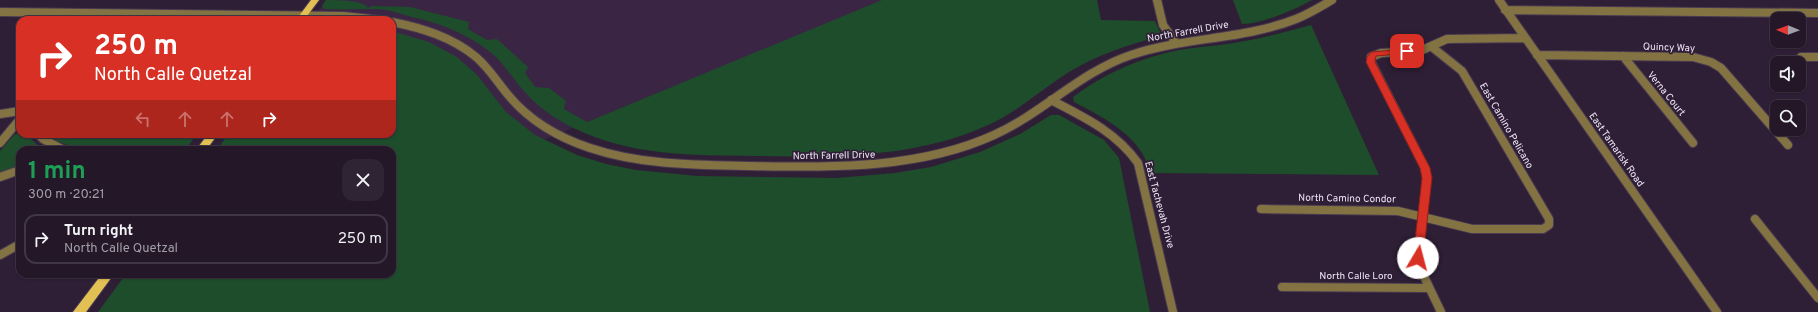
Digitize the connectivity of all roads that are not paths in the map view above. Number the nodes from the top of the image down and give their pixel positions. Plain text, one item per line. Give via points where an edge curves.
1 (315, 0) edge
2 (1157, 0) edge
3 (1332, 0) edge
4 (1499, 0) edge
5 (1505, 10) junction
6 (0, 12) edge
7 (108, 13) junction
8 (1818, 13) edge
9 (105, 16) edge
10 (179, 16) edge
11 (303, 16) edge
12 (396, 23) edge
13 (1525, 38) junction
14 (1176, 43) junction
15 (1432, 47) junction
16 (1537, 55) junction
17 (1623, 56) junction
18 (1806, 57) edge
19 (1818, 57) edge
20 (1051, 100) junction
21 (16, 112) edge
22 (0, 114) edge
23 (16, 124) edge
24 (42, 138) edge
25 (0, 143) edge
26 (1693, 143) dead end
27 (1788, 145) dead end
28 (56, 146) edge
29 (16, 171) edge
30 (0, 177) edge
31 (1260, 209) dead end
32 (1424, 217) junction
33 (1755, 219) dead end
34 (1549, 225) joint
35 (16, 246) edge
36 (0, 255) edge
37 (105, 278) edge
38 (1282, 287) dead end
39 (1429, 288) junction
40 (1818, 298) edge
41 (79, 312) edge
42 (1173, 312) edge
43 (1441, 312) edge
44 (1717, 312) edge

1 - 11 main road
2 - 14 street via 1164,25
3 - 14 street, North Farrell Drive via 1305,15 1273,26
4 - 5 street, East Tamarisk Road
5 - 8 street
5 - 13 street, East Tamarisk Road
6 - 7 street
7 - 9 street
7 - 10 street
12 - 20 street, North Farrell Drive via 438,35 464,48 486,66 525,112 562,136 604,152 653,162 689,165 854,167 905,161 944,153 993,136 1020,122
13 - 15 street via 1447,39
13 - 16 street, East Tamarisk Road
14 - 20 street, North Farrell Drive via 1132,54 1109,63 1077,80
15 - 32 street via 1420,51 1381,52 1371,57 1371,62 1425,168 1427,178
15 - 34 street, East Camino Pelicano via 1462,71 1549,219
16 - 17 street, Quincy Way
16 - 44 street, East Tamarisk Road
17 - 26 street, Verna Court
17 - 27 street, Quincy Way via 1693,58 1711,62 1721,68
18 - 19 street
20 - 42 street, East Tachevah Drive via 1112,134 1128,148 1138,163
21 - 22 street
23 - 25 street
24 - 28 street
29 - 30 street
31 - 32 street, North Camino Condor via 1398,211
32 - 34 street, North Camino Condor via 1472,229 1543,229
32 - 39 street via 1418,258
33 - 40 street
35 - 36 street
37 - 41 main road
38 - 39 street, North Calle Loro
39 - 43 street

